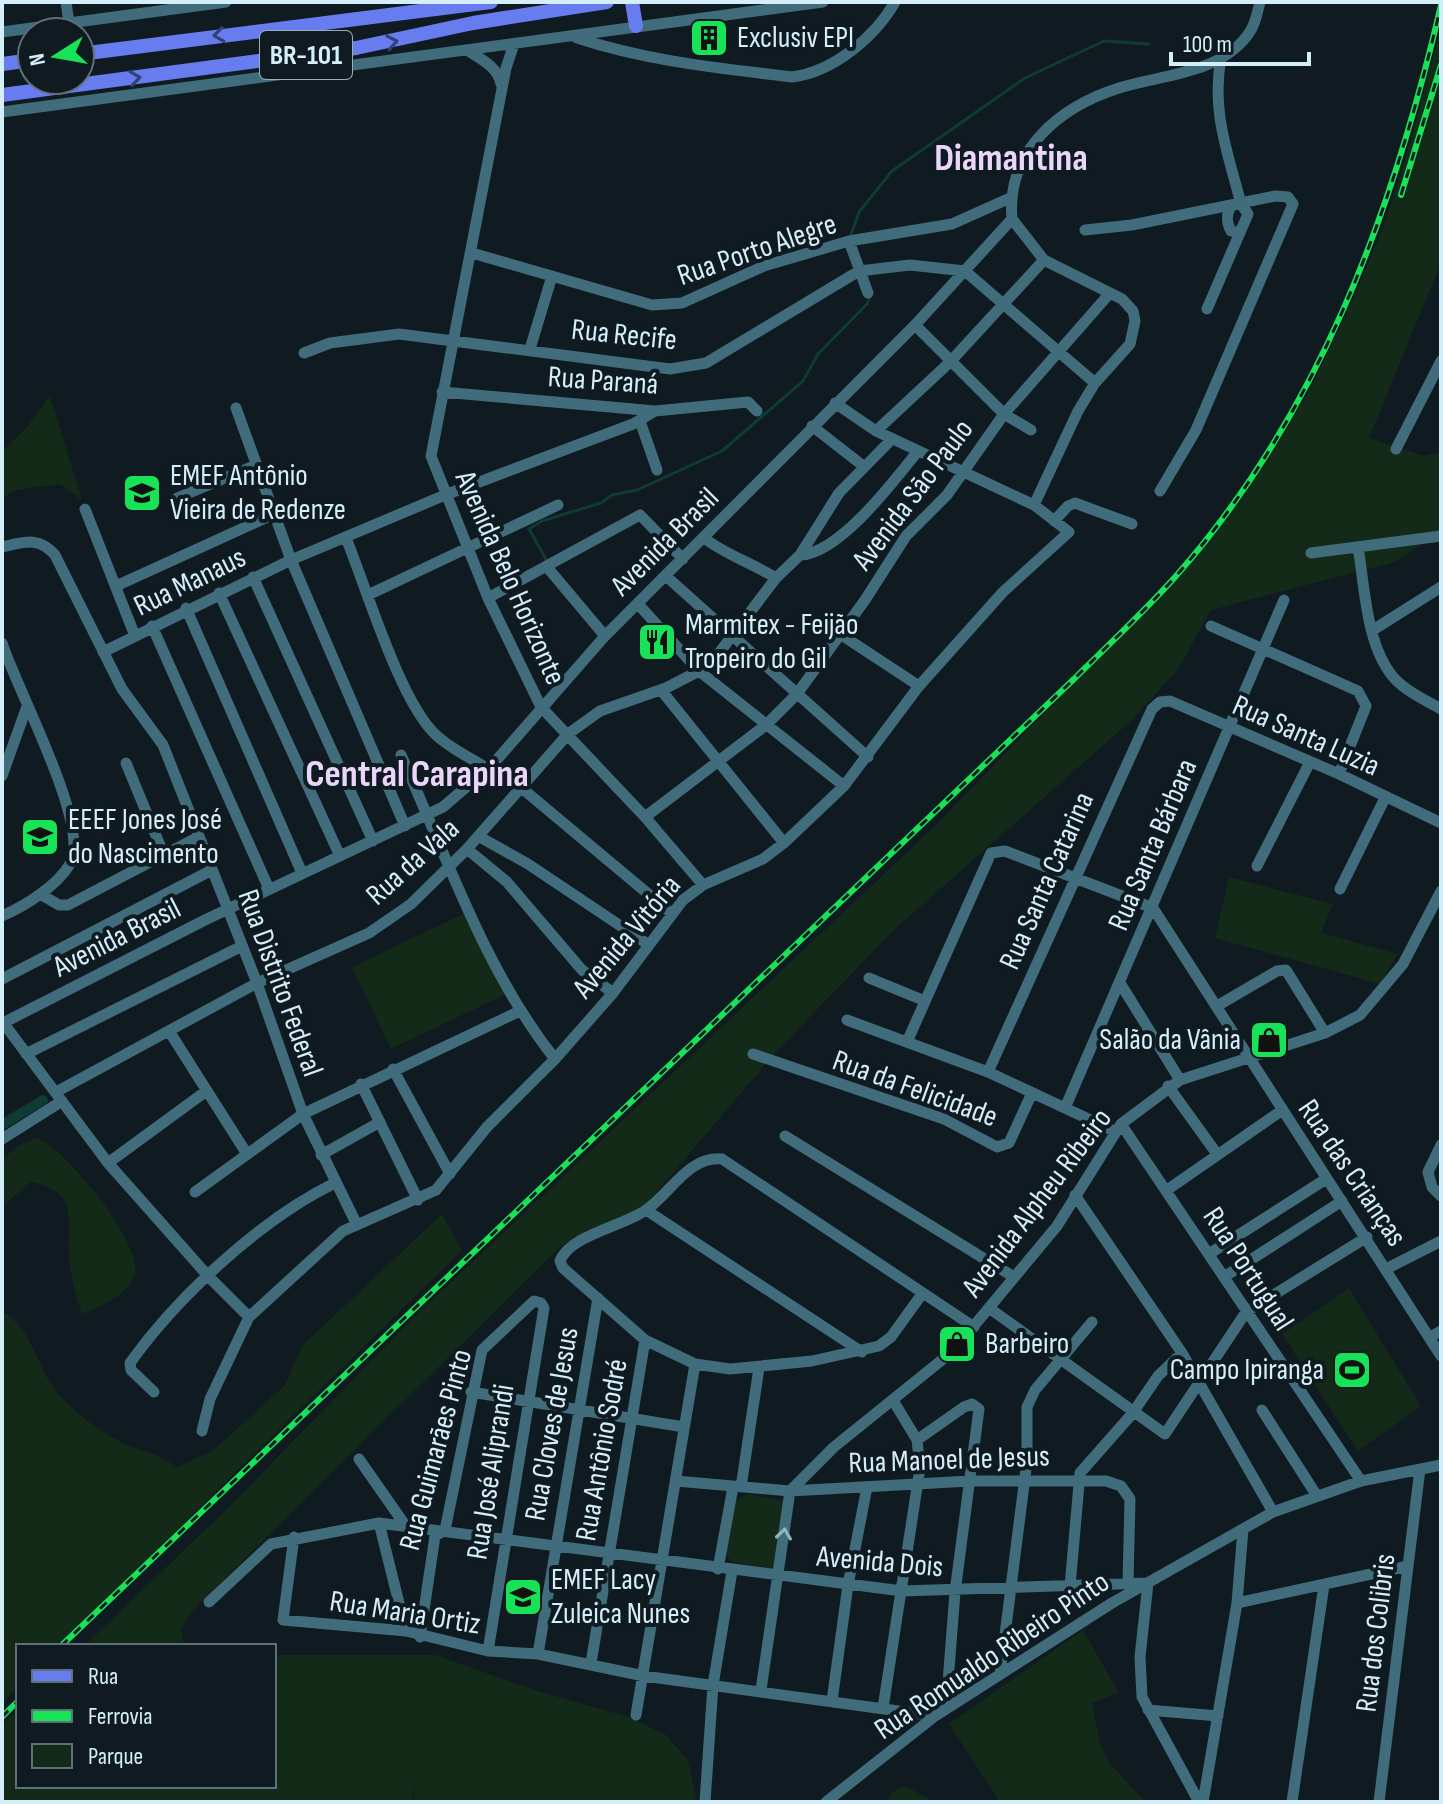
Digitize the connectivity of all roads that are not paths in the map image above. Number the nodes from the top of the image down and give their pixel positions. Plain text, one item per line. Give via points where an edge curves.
1 (226, 2) edge
2 (491, 2) edge
3 (607, 2) edge
4 (632, 2) edge
5 (821, 2) edge
6 (895, 2) edge
7 (1260, 2) edge
8 (96, 19) edge
9 (636, 26) junction
10 (572, 36) junction
11 (514, 44) junction
12 (467, 50) junction
13 (96, 52) edge
14 (1221, 58) junction
15 (503, 92) junction
16 (2, 95) edge
17 (2, 112) edge
18 (1010, 198) junction
19 (1236, 205) junction
20 (1012, 219) junction
21 (1085, 230) dead end
22 (1240, 233) junction
23 (849, 241) junction
24 (472, 253) junction
25 (1044, 260) junction
26 (859, 271) junction
27 (965, 271) junction
28 (552, 276) junction
29 (868, 293) dead end
30 (1110, 293) junction
31 (1005, 304) junction
32 (1207, 309) dead end
33 (915, 325) junction
34 (453, 339) junction
35 (530, 349) junction
36 (1056, 352) junction
37 (304, 353) dead end
38 (1441, 361) edge
39 (950, 362) junction
40 (1095, 383) junction
41 (442, 392) junction
42 (835, 403) junction
43 (236, 408) dead end
44 (655, 411) junction
45 (757, 411) dead end
46 (1004, 414) junction
47 (640, 421) junction
48 (812, 426) junction
49 (1031, 430) dead end
50 (876, 431) junction
51 (892, 439) junction
52 (1396, 449) dead end
53 (918, 451) junction
54 (256, 465) junction
55 (862, 465) junction
56 (657, 470) dead end
57 (965, 472) junction
58 (1160, 491) dead end
59 (445, 495) junction
60 (177, 498) dead end
61 (558, 505) dead end
62 (1034, 505) junction
63 (85, 509) dead end
64 (274, 514) junction
65 (1054, 521) junction
66 (1132, 524) dead end
67 (1441, 536) edge
68 (346, 538) junction
69 (704, 538) junction
70 (2, 547) edge
71 (1358, 547) junction
72 (466, 548) junction
73 (1311, 553) dead end
74 (800, 555) junction
75 (683, 559) junction
76 (291, 560) junction
77 (547, 567) junction
78 (253, 577) junction
79 (667, 577) junction
80 (776, 578) junction
81 (116, 586) junction
82 (1441, 587) edge
83 (219, 593) junction
84 (368, 595) junction
85 (488, 598) junction
86 (1284, 600) dead end
87 (638, 604) junction
88 (186, 608) junction
89 (152, 626) junction
90 (1211, 626) dead end
91 (1373, 630) junction
92 (840, 634) junction
93 (135, 636) junction
94 (605, 636) junction
95 (733, 639) junction
96 (2, 643) edge
97 (1263, 650) junction
98 (103, 652) junction
99 (699, 671) junction
100 (919, 686) junction
101 (661, 690) junction
102 (797, 694) junction
103 (541, 707) junction
104 (26, 709) junction
105 (1152, 709) joint
106 (1441, 709) edge
107 (766, 725) junction
108 (1229, 727) junction
109 (568, 734) junction
110 (401, 755) dead end
111 (868, 757) junction
112 (1310, 762) junction
113 (126, 763) dead end
114 (717, 763) junction
115 (491, 766) junction
116 (1339, 774) junction
117 (2, 776) edge
118 (844, 786) junction
119 (522, 788) junction
120 (1385, 798) junction
121 (428, 816) junction
122 (645, 817) junction
123 (1441, 823) edge
124 (405, 826) junction
125 (478, 836) junction
126 (198, 837) junction
127 (373, 841) junction
128 (784, 843) junction
129 (467, 849) junction
130 (164, 855) junction
131 (340, 856) junction
132 (1257, 866) dead end
133 (451, 867) junction
134 (212, 870) junction
135 (302, 873) junction
136 (1074, 876) junction
137 (703, 885) junction
138 (269, 889) junction
139 (1340, 889) dead end
140 (1441, 891) edge
141 (40, 894) junction
142 (1153, 908) junction
143 (228, 909) junction
144 (671, 913) junction
145 (2, 916) edge
146 (649, 945) junction
147 (242, 946) junction
148 (869, 978) dead end
149 (2, 979) edge
150 (257, 983) junction
151 (1120, 983) junction
152 (613, 993) junction
153 (925, 1001) junction
154 (1217, 1006) junction
155 (520, 1011) junction
156 (847, 1020) dead end
157 (3, 1022) edge
158 (169, 1031) junction
159 (1325, 1033) junction
160 (907, 1042) junction
161 (26, 1054) junction
162 (753, 1054) dead end
163 (1249, 1056) junction
164 (555, 1059) junction
165 (393, 1069) junction
166 (988, 1072) junction
167 (1180, 1080) junction
168 (361, 1084) junction
169 (1168, 1086) junction
170 (205, 1092) junction
171 (1032, 1093) junction
172 (59, 1096) junction
173 (1065, 1108) junction
174 (1281, 1111) junction
175 (303, 1114) junction
176 (380, 1122) junction
177 (1118, 1128) junction
178 (785, 1136) dead end
179 (2, 1139) edge
180 (1441, 1145) edge
181 (247, 1154) junction
182 (1217, 1154) junction
183 (321, 1155) junction
184 (108, 1163) junction
185 (450, 1174) junction
186 (1326, 1179) junction
187 (335, 1183) junction
188 (1167, 1190) junction
189 (195, 1192) dead end
190 (1075, 1195) junction
191 (1441, 1196) edge
192 (418, 1200) junction
193 (1342, 1201) junction
194 (646, 1210) junction
195 (357, 1225) junction
196 (1367, 1237) junction
197 (1441, 1241) edge
198 (1209, 1254) junction
199 (1388, 1268) junction
200 (209, 1277) junction
201 (1014, 1277) junction
202 (1224, 1277) junction
203 (922, 1294) junction
204 (598, 1298) junction
205 (541, 1303) joint
206 (989, 1308) junction
207 (1246, 1312) junction
208 (249, 1317) junction
209 (1092, 1322) dead end
210 (974, 1327) junction
211 (1436, 1334) edge
212 (645, 1340) junction
213 (862, 1352) junction
214 (1182, 1353) junction
215 (1441, 1356) edge
216 (1059, 1359) junction
217 (695, 1364) junction
218 (759, 1368) junction
219 (1200, 1384) junction
220 (154, 1392) dead end
221 (471, 1392) junction
222 (526, 1402) junction
223 (894, 1402) junction
224 (578, 1410) junction
225 (1262, 1410) dead end
226 (1132, 1414) junction
227 (629, 1418) junction
228 (684, 1427) junction
229 (202, 1431) dead end
230 (917, 1440) junction
231 (359, 1459) dead end
232 (1441, 1465) edge
233 (1420, 1469) junction
234 (1078, 1478) junction
235 (1024, 1480) junction
236 (676, 1481) junction
237 (970, 1481) junction
238 (1361, 1481) junction
239 (919, 1484) junction
240 (737, 1487) junction
241 (867, 1487) junction
242 (790, 1491) junction
243 (1317, 1496) junction
244 (1273, 1512) junction
245 (379, 1523) junction
246 (405, 1525) junction
247 (1243, 1529) junction
248 (445, 1530) junction
249 (294, 1537) junction
250 (504, 1538) junction
251 (555, 1545) junction
252 (609, 1553) junction
253 (665, 1560) junction
254 (1408, 1566) junction
255 (718, 1569) junction
256 (732, 1571) junction
257 (778, 1576) junction
258 (1148, 1583) junction
259 (1128, 1584) junction
260 (848, 1585) junction
261 (1324, 1585) junction
262 (1070, 1586) junction
263 (1008, 1590) junction
264 (902, 1591) junction
265 (955, 1592) junction
266 (209, 1602) dead end
267 (1237, 1603) junction
268 (406, 1631) junction
269 (420, 1637) junction
270 (488, 1651) junction
271 (538, 1654) junction
272 (591, 1663) junction
273 (1000, 1674) junction
274 (644, 1676) junction
275 (713, 1685) junction
276 (761, 1690) junction
277 (832, 1701) junction
278 (883, 1708) junction
279 (946, 1708) junction
280 (1148, 1710) junction
281 (636, 1715) dead end
282 (935, 1716) junction
283 (1218, 1716) junction
284 (705, 1802) edge
285 (826, 1802) edge
286 (1201, 1802) edge
287 (1292, 1802) edge
288 (1379, 1802) edge

1 - 8 street
2 -> 13 main road, BR-101
16 -> 3 main road, BR-101 via 356,48
4 - 9 main road
5 - 9 street
6 - 10 street via 868,37 842,56 808,75 792,77 643,57
7 - 14 street via 1247,37
9 - 10 street
10 - 11 street
11 - 12 street
11 - 15 street, Avenida Belo Horizonte
12 - 15 street via 499,75
12 - 17 street
14 - 18 street via 1098,96 1039,134 1024,157
14 - 19 street via 1217,113
15 - 24 street, Avenida Belo Horizonte
18 - 20 street
18 - 23 street, Rua Porto Alegre via 952,224
19 - 21 street
19 - 22 street via 1248,214
19 - 22 street via 1228,225
19 - 58 street via 1275,196 1288,197 1293,204 1196,430
20 - 25 street
20 - 27 street, Avenida Brasil
22 - 32 street
23 - 26 street
23 - 28 street, Rua Porto Alegre via 764,266 682,303 666,305
24 - 28 street, Rua Porto Alegre
24 - 34 street, Avenida Belo Horizonte
25 - 30 street
25 - 31 street
26 - 27 street, Rua Recife via 910,265
26 - 29 street
26 - 35 street, Rua Recife via 706,363 670,369
27 - 31 street
27 - 33 street, Avenida Brasil
28 - 35 street
30 - 36 street, Avenida São Paulo
30 - 40 street via 1133,311 1135,331
31 - 36 street
31 - 39 street
33 - 39 street
33 - 42 street, Avenida Brasil
34 - 35 street, Rua Recife
34 - 37 street, Rua Recife via 378,334
34 - 41 street, Avenida Belo Horizonte
36 - 40 street
36 - 46 street, Avenida São Paulo
38 - 52 street
39 - 46 street
39 - 50 street
40 - 62 street
41 - 44 street, Rua Paraná
41 - 59 street, Avenida Belo Horizonte via 431,456
42 - 48 street, Avenida Brasil
42 - 50 street
43 - 54 street
44 - 45 street, Rua Paraná via 748,402
44 - 47 street, Rua Manaus
46 - 49 street
46 - 57 street, Avenida São Paulo
47 - 56 street
47 - 59 street, Rua Manaus
48 - 55 street
48 - 69 street, Avenida Brasil
50 - 51 street
51 - 53 street
51 - 55 street
53 - 57 street
53 - 74 street via 840,536 816,554
54 - 60 street
54 - 64 street
55 - 74 street
57 - 62 street
57 - 92 street, Avenida São Paulo via 906,536
59 - 68 street, Rua Manaus
59 - 72 street, Avenida Belo Horizonte
61 - 72 street
62 - 65 street
63 - 81 street
64 - 76 street
64 - 81 street
65 - 66 street via 1075,503
65 - 100 street, Avenida Vitória via 1069,532 1003,592
67 - 71 street
68 - 76 street, Rua Manaus
68 - 84 street
69 - 75 street, Avenida Brasil
69 - 80 street
70 - 98 street, Rua Distrito Federal via 31,540 49,547
71 - 73 street
71 - 91 street
72 - 84 street
72 - 85 street, Avenida Belo Horizonte
74 - 80 street, Rua da Vala
75 - 77 street via 640,515
75 - 79 street, Avenida Brasil
76 - 78 street, Rua Manaus
76 - 124 street
77 - 85 street
77 - 94 street
78 - 83 street, Rua Manaus
78 - 127 street
79 - 87 street, Avenida Brasil
79 - 95 street
80 - 95 street, Rua da Vala
81 - 93 street
82 - 91 street
83 - 88 street, Rua Manaus
83 - 131 street
84 - 115 street via 428,727 438,738
85 - 103 street, Avenida Belo Horizonte
86 - 97 street, Rua Santa Bárbara
87 - 94 street, Avenida Brasil
87 - 99 street
88 - 89 street, Rua Manaus
88 - 135 street
89 - 93 street, Rua Manaus
89 - 138 street
90 - 97 street
91 - 106 street via 1395,679
92 - 100 street
92 - 102 street, Avenida São Paulo
93 - 98 street, Rua Manaus
94 - 103 street, Avenida Brasil
95 - 99 street, Rua da Vala
95 - 102 street
96 - 104 street
97 - 108 street, Rua Santa Bárbara
97 - 116 street via 1358,691 1366,706
98 - 126 street, Rua Distrito Federal via 122,689 163,745
99 - 101 street, Rua da Vala
99 - 107 street
100 - 111 street, Avenida Vitória
101 - 109 street, Rua da Vala via 600,711
101 - 114 street
102 - 107 street, Avenida São Paulo
102 - 111 street
103 - 109 street, Avenida Belo Horizonte
103 - 115 street, Avenida Brasil
104 - 117 street
104 - 141 street via 69,803 75,831 71,864
105 - 108 street, Rua Santa Luzia via 1170,701
105 - 136 street, Rua Santa Catarina
107 - 114 street, Avenida São Paulo
107 - 118 street
108 - 112 street, Rua Santa Luzia
108 - 142 street, Rua Santa Bárbara
109 - 119 street, Rua da Vala
109 - 122 street, Avenida Belo Horizonte
110 - 121 street
111 - 118 street, Avenida Vitória
112 - 116 street, Rua Santa Luzia
112 - 132 street
113 - 130 street
114 - 122 street, Avenida São Paulo
114 - 128 street
115 - 119 street
115 - 121 street, Avenida Brasil
116 - 120 street, Rua Santa Luzia
118 - 128 street, Avenida Vitória
119 - 125 street, Rua da Vala
119 - 144 street
120 - 123 street, Rua Santa Luzia
120 - 139 street
121 - 124 street, Avenida Brasil
121 - 133 street
122 - 137 street, Avenida Belo Horizonte
124 - 127 street, Avenida Brasil
125 - 129 street, Rua da Vala
125 - 146 street
126 - 130 street
126 - 134 street, Rua Distrito Federal
127 - 131 street, Avenida Brasil
128 - 137 street, Avenida Vitória via 744,870
129 - 133 street, Rua da Vala
129 - 152 street via 507,882 582,970
130 - 141 street via 68,905
131 - 135 street, Avenida Brasil
133 - 150 street, Rua da Vala via 369,933
133 - 155 street
134 - 143 street, Rua Distrito Federal
134 - 149 street
135 - 138 street, Avenida Brasil
136 - 142 street
136 - 153 street via 1005,851 991,853
136 - 166 street, Rua Santa Catarina
137 - 144 street, Avenida Vitória
138 - 143 street, Avenida Brasil
140 - 159 street, Avenida Alpheu Ribeiro via 1403,964 1377,997 1360,1015
141 - 145 street
142 - 151 street, Rua Santa Bárbara
142 - 154 street, Rua das Crianças
143 - 147 street, Rua Distrito Federal
143 - 157 street, Avenida Brasil
144 - 146 street, Avenida Vitória
146 - 152 street, Avenida Vitória
147 - 150 street, Rua Distrito Federal
147 - 161 street
148 - 153 street
150 - 158 street, Rua da Vala
150 - 175 street, Rua Distrito Federal
151 - 167 street
151 - 173 street, Rua Santa Bárbara
152 - 164 street, Avenida Vitória
153 - 160 street
154 - 159 street via 1286,970
154 - 163 street, Rua das Crianças
155 - 164 street
155 - 165 street
156 - 160 street
157 - 161 street
158 - 170 street
158 - 172 street, Rua da Vala
159 - 163 street, Avenida Alpheu Ribeiro
160 - 166 street
161 - 172 street
162 - 171 street, Rua da Felicidade via 944,1119 997,1147 1009,1143
163 - 167 street, Avenida Alpheu Ribeiro
163 - 174 street, Rua das Crianças
164 - 185 street, Avenida Vitória via 487,1127
165 - 168 street
165 - 185 street
166 - 171 street
167 - 169 street, Avenida Alpheu Ribeiro
168 - 175 street
168 - 176 street
169 - 177 street, Avenida Alpheu Ribeiro
169 - 182 street
170 - 181 street
170 - 184 street
171 - 173 street
172 - 179 street, Rua da Vala
172 - 184 street
173 - 177 street
174 - 182 street
174 - 186 street, Rua das Crianças
175 - 181 street
175 - 183 street, Rua Distrito Federal
176 - 183 street
176 - 192 street
177 - 188 street, Rua Portugual
177 - 190 street, Avenida Alpheu Ribeiro
178 - 201 street
180 - 191 street via 1428,1172
181 - 189 street
182 - 188 street
183 - 187 street, Rua Distrito Federal
184 - 200 street
185 - 192 street, Avenida Vitória
186 - 193 street, Rua das Crianças
186 - 198 street
187 - 195 street, Rua Distrito Federal
187 - 200 street via 289,1207
188 - 198 street, Rua Portugual
190 - 201 street, Avenida Alpheu Ribeiro via 1057,1226
190 - 214 street
192 - 195 street, Avenida Vitória
193 - 196 street, Rua das Crianças
193 - 202 street
194 - 203 street via 698,1163 722,1159
194 - 204 street via 567,1250 560,1261
194 - 213 street
195 - 208 street, Avenida Vitória via 328,1242
196 - 199 street, Rua das Crianças
196 - 207 street
197 - 199 street
198 - 202 street, Rua Portugual
199 - 211 street, Rua das Crianças
200 - 208 street
200 - 220 street via 130,1363
201 - 206 street, Avenida Alpheu Ribeiro
202 - 207 street, Rua Portugual
203 - 210 street
203 - 213 street via 891,1337
204 - 212 street
204 - 224 street, Rua Cloves de Jesus
205 - 221 street, Rua Guimarães Pinto via 534,1301 482,1350
205 - 222 street, Rua José Aliprandi
206 - 210 street, Avenida Alpheu Ribeiro
206 - 216 street
207 - 219 street
207 - 238 street, Rua Portugual
208 - 229 street via 210,1399
209 - 216 street
210 - 223 street, Avenida Alpheu Ribeiro
211 - 215 street, Rua das Crianças
212 - 217 street
212 - 227 street, Rua Antônio Sodré
213 - 218 street
214 - 219 street
214 - 226 street
216 - 226 street
216 - 235 street via 1029,1400
217 - 218 street
217 - 228 street
218 - 240 street
219 - 226 street via 1168,1432
219 - 244 street
221 - 222 street
221 - 248 street, Rua Guimarães Pinto
222 - 224 street
222 - 250 street, Rua José Aliprandi
223 - 230 street
223 - 242 street, Avenida Alpheu Ribeiro via 834,1447
224 - 227 street
224 - 251 street, Rua Cloves de Jesus
225 - 243 street
226 - 234 street
227 - 228 street
227 - 252 street, Rua Antônio Sodré
228 - 236 street
230 - 237 street via 964,1407 976,1405 980,1417
230 - 239 street
231 - 246 street
232 - 233 street, Avenida Dois
233 - 238 street, Avenida Dois
233 - 254 street, Rua dos Colibris
234 - 235 street, Rua Manoel de Jesus
234 - 259 street, Rua Manoel de Jesus via 1106,1481 1127,1491
234 - 262 street
235 - 237 street, Rua Manoel de Jesus
235 - 263 street
236 - 240 street, Rua Manoel de Jesus
236 - 253 street
237 - 239 street, Rua Manoel de Jesus
237 - 265 street
238 - 243 street, Avenida Dois
239 - 241 street, Rua Manoel de Jesus
239 - 264 street
240 - 242 street, Rua Manoel de Jesus
240 - 255 street
241 - 242 street, Rua Manoel de Jesus
241 - 260 street
257 -> 242 street
243 - 244 street, Avenida Dois
244 - 247 street, Avenida Dois
245 - 246 street, Avenida Dois
245 - 249 street, Avenida Dois
245 - 268 street
246 - 248 street, Avenida Dois
247 - 258 street, Avenida Dois
247 - 267 street
248 - 250 street, Avenida Dois
248 - 269 street, Rua Guimarães Pinto via 435,1536
249 - 266 street, Avenida Dois via 271,1544
249 - 268 street, Rua Maria Ortiz via 283,1620
250 - 251 street, Avenida Dois
250 - 270 street, Rua José Aliprandi
251 - 252 street, Avenida Dois
251 - 271 street, Rua Cloves de Jesus
252 - 253 street, Avenida Dois
252 - 272 street, Rua Antônio Sodré
253 - 255 street, Avenida Dois
253 - 274 street
254 - 261 street
254 - 288 street, Rua dos Colibris
255 - 256 street, Avenida Dois
256 - 257 street, Avenida Dois
256 - 275 street
257 - 260 street, Avenida Dois
257 - 276 street
258 - 259 street, Avenida Dois
258 - 273 street, Rua Romualdo Ribeiro Pinto
258 - 280 street via 1139,1682
259 - 262 street, Avenida Dois
260 - 264 street, Avenida Dois
260 - 277 street
261 - 267 street
261 - 287 street
262 - 263 street, Avenida Dois
263 - 265 street, Avenida Dois
263 - 273 street
264 - 265 street, Avenida Dois
264 - 278 street
265 - 279 street
267 - 283 street
268 - 269 street, Rua Maria Ortiz
269 - 270 street, Rua Maria Ortiz
270 - 271 street, Rua Maria Ortiz
271 - 272 street, Rua Maria Ortiz
272 - 274 street, Rua Maria Ortiz
273 - 279 street, Rua Romualdo Ribeiro Pinto
274 - 275 street, Rua Maria Ortiz
274 - 281 street
275 - 276 street, Rua Maria Ortiz
275 - 284 street
276 - 277 street, Rua Maria Ortiz
277 - 278 street, Rua Maria Ortiz
278 - 282 street, Rua Maria Ortiz
279 - 282 street, Rua Romualdo Ribeiro Pinto
280 - 283 street
280 - 286 street
282 - 285 street, Rua Romualdo Ribeiro Pinto
283 - 286 street

